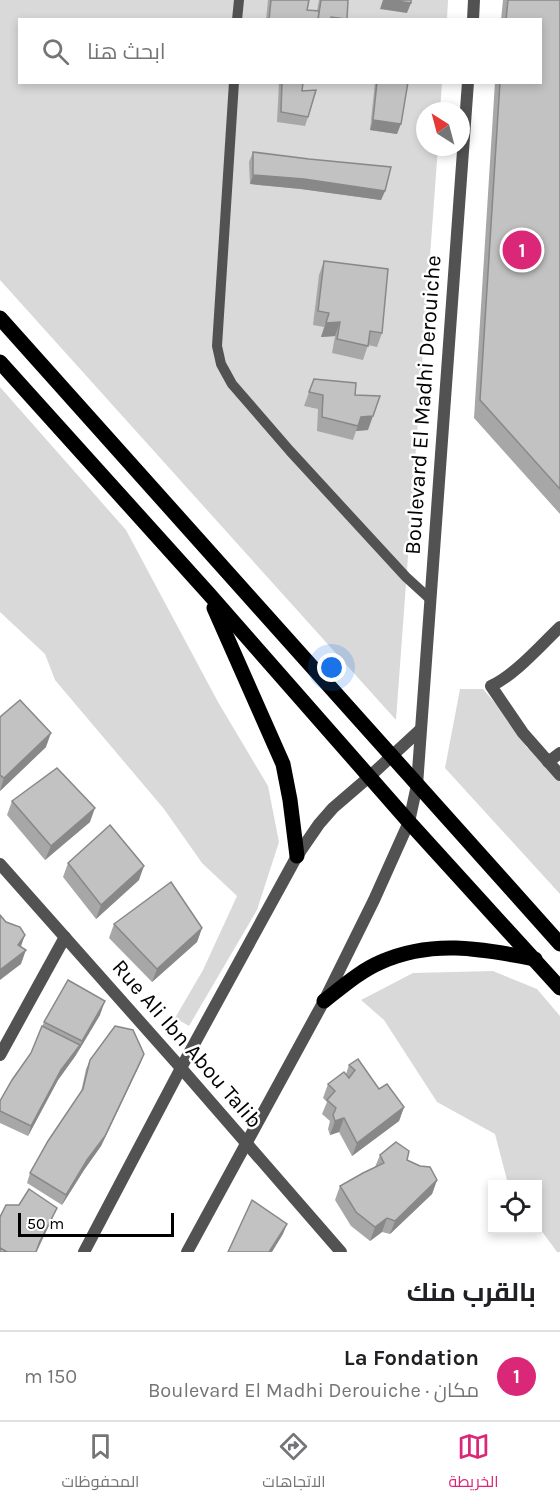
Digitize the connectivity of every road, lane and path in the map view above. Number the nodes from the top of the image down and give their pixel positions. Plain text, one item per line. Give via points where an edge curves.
1 (239, 0) edge
2 (474, 0) edge
3 (237, 18) edge
4 (472, 18) edge
5 (234, 84) edge
6 (468, 84) edge
7 (0, 318) edge
8 (0, 362) edge
9 (208, 594) junction
10 (429, 598) junction
11 (560, 627) edge
12 (420, 730) junction
13 (560, 753) edge
14 (392, 757) junction
15 (549, 762) junction
16 (560, 776) edge
17 (369, 777) junction
18 (417, 785) junction
19 (409, 822) junction
20 (297, 856) junction
21 (0, 864) edge
22 (65, 937) junction
23 (560, 944) edge
24 (535, 959) junction
25 (560, 988) edge
26 (324, 1001) junction
27 (0, 1055) edge
28 (181, 1068) junction
29 (247, 1144) junction
30 (84, 1252) edge
31 (187, 1252) edge
32 (341, 1252) edge

1 - 3 lane
2 - 4 street
5 - 10 lane via 217,346 222,364 232,384 290,451
6 - 10 street, Boulevard El Madhi Derouiche
7 - 14 main road
8 - 9 main road
9 - 17 main road
9 - 20 main road via 282,764
10 - 12 street, Boulevard El Madhi Derouiche
11 - 15 street via 491,687
12 - 14 street
12 - 18 street, Boulevard El Madhi Derouiche
13 - 15 street
14 - 17 street
14 - 18 main road
15 - 16 street
17 - 19 main road
17 - 20 street via 333,808
18 - 19 street, Boulevard El Madhi Derouiche
18 - 23 main road
19 - 24 main road
19 - 26 street, Boulevard El Madhi Derouiche
20 - 28 street
21 - 22 street, Rue Ali Ibn Abou Talib
22 - 27 street
22 - 28 street, Rue Ali Ibn Abou Talib
24 - 25 main road
24 - 26 main road via 482,949 413,951 380,962
26 - 29 street, Boulevard El Madhi Derouiche
28 - 29 street, Rue Ali Ibn Abou Talib
28 - 30 street
29 - 31 street, Boulevard El Madhi Derouiche
29 - 32 street, Rue Ali Ibn Abou Talib

